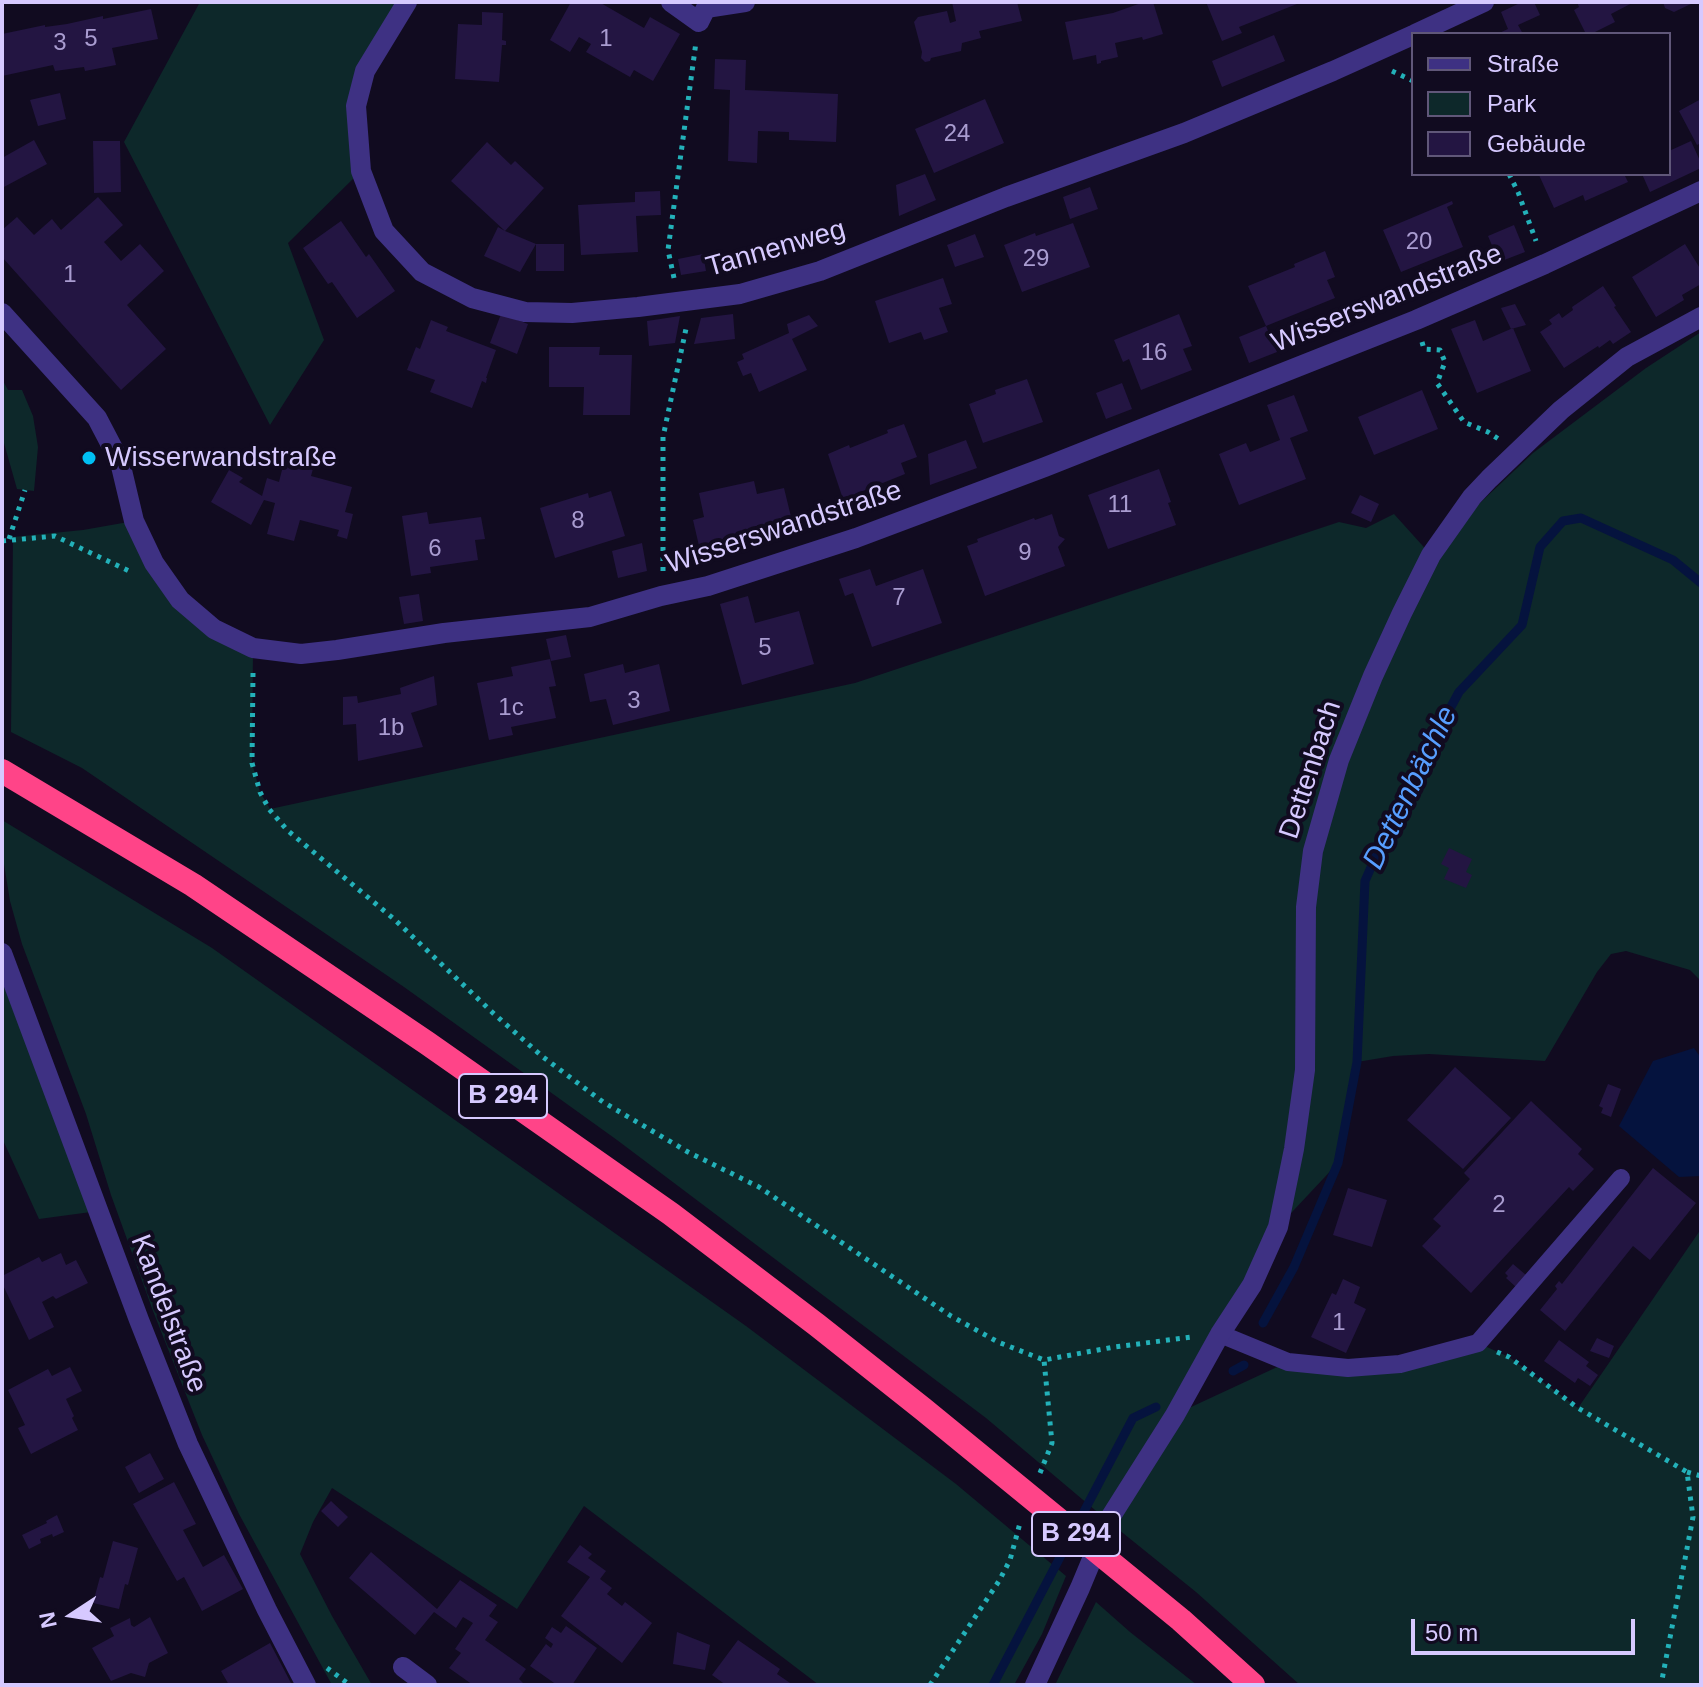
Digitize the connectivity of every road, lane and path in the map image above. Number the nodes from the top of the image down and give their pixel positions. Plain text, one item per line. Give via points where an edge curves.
1 (407, 2) edge
2 (671, 2) edge
3 (745, 2) edge
4 (1484, 2) edge
5 (699, 22) junction
6 (1418, 32) edge
7 (1411, 35) edge
8 (1510, 176) edge
9 (1701, 191) edge
10 (1545, 264) junction
11 (686, 301) junction
12 (3, 315) edge
13 (1701, 317) edge
14 (1416, 320) junction
15 (1517, 451) junction
16 (25, 490) dead end
17 (6, 540) edge
18 (154, 563) junction
19 (661, 596) junction
20 (253, 648) junction
21 (2, 771) edge
22 (2, 953) edge
23 (1621, 1178) dead end
24 (1220, 1334) junction
25 (1478, 1343) junction
26 (1044, 1360) junction
27 (1687, 1472) junction
28 (1701, 1476) edge
29 (1034, 1486) dead end
30 (1022, 1514) dead end
31 (403, 1667) dead end
32 (306, 1685) edge
33 (427, 1685) edge
34 (930, 1685) edge
35 (1035, 1685) edge
36 (1253, 1685) edge
37 (1661, 1685) edge

1 - 11 street, Tannenweg via 365,71 356,106 361,171 384,231 422,272 472,298 525,312 572,313
2 - 5 street
3 - 5 street via 706,8
4 - 6 street, Tannenweg
5 - 11 path via 668,250
7 - 11 street, Tannenweg via 1184,133 820,271 740,294
8 - 10 path
9 - 10 street, Wisserswandstraße
10 - 14 street, Wisserswandstraße
11 - 19 path via 663,437
12 - 18 street, Wisserswandstraße via 97,418 120,462 134,521
13 - 15 street, Dettenbach via 1627,357
14 - 15 path via 1424,349 1440,350 1445,362 1437,383 1464,422
14 - 19 street, Wisserswandstraße via 856,538
15 - 24 street, Dettenbach via 1472,497 1431,555 1339,760 1313,851 1306,907 1305,1070 1278,1227 1252,1285
16 - 17 path
17 - 18 path via 55,536 134,573
18 - 20 street, Wisserswandstraße via 180,600 214,629
19 - 20 street, Wisserswandstraße via 590,617 337,650 301,654
20 - 26 path via 252,763 260,792 287,830 394,919 543,1057 603,1102 759,1187 951,1316
21 - 36 highway, B 294 via 193,885 671,1214 972,1448
22 - 32 street, Kandelstraße via 188,1444
23 - 25 lane
24 - 25 lane via 1288,1362 1348,1368 1400,1364
24 - 26 path
24 - 35 street, Dettenbach via 1108,1521
25 - 27 path via 1509,1357 1578,1408
26 - 29 path via 1052,1443
27 - 28 path
27 - 37 path via 1693,1517
30 - 34 path via 999,1581
31 - 33 street

